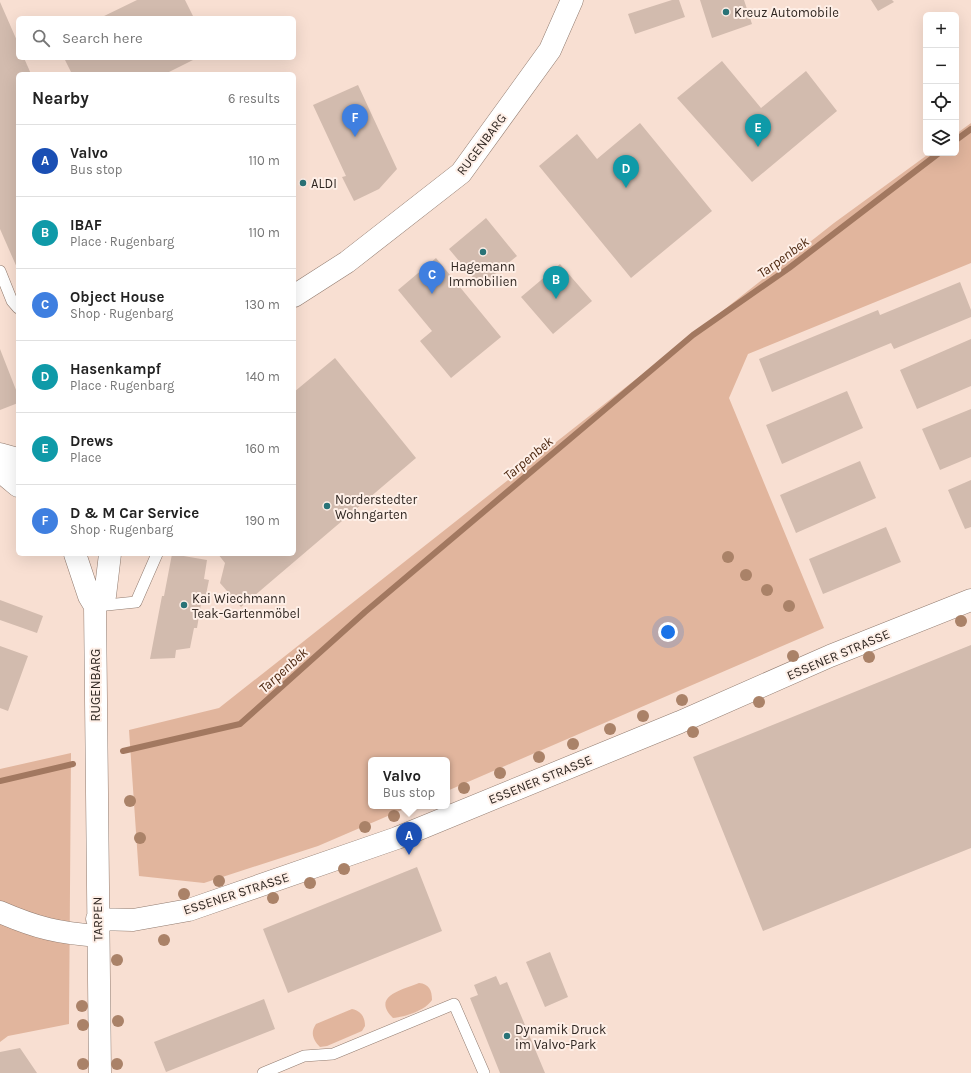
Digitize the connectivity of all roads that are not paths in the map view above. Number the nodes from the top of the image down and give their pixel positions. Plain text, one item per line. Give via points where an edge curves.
1 (572, 0) edge
2 (0, 270) edge
3 (296, 295) edge
4 (16, 306) edge
5 (0, 454) edge
6 (16, 458) edge
7 (0, 471) edge
8 (16, 484) edge
9 (76, 556) edge
10 (110, 556) edge
11 (156, 556) edge
12 (971, 600) edge
13 (95, 606) junction
14 (96, 764) joint
15 (0, 912) edge
16 (97, 928) junction
17 (100, 1073) edge
18 (263, 1073) edge
19 (484, 1073) edge

1 - 3 street, RUGENBARG via 550,50 461,173 347,262
2 - 4 lane
5 - 6 street
7 - 8 street
9 - 13 street, RUGENBARG
10 - 13 street via 105,596
11 - 13 lane via 136,602
12 - 16 street, ESSENER STRASSE via 830,656 680,722 397,838 189,910
13 - 14 street, RUGENBARG
14 - 16 street, TARPEN
15 - 16 street, ESSENER STRASSE via 47,930
16 - 17 street, TARPEN
18 - 19 lane via 304,1056 333,1054 454,1004

